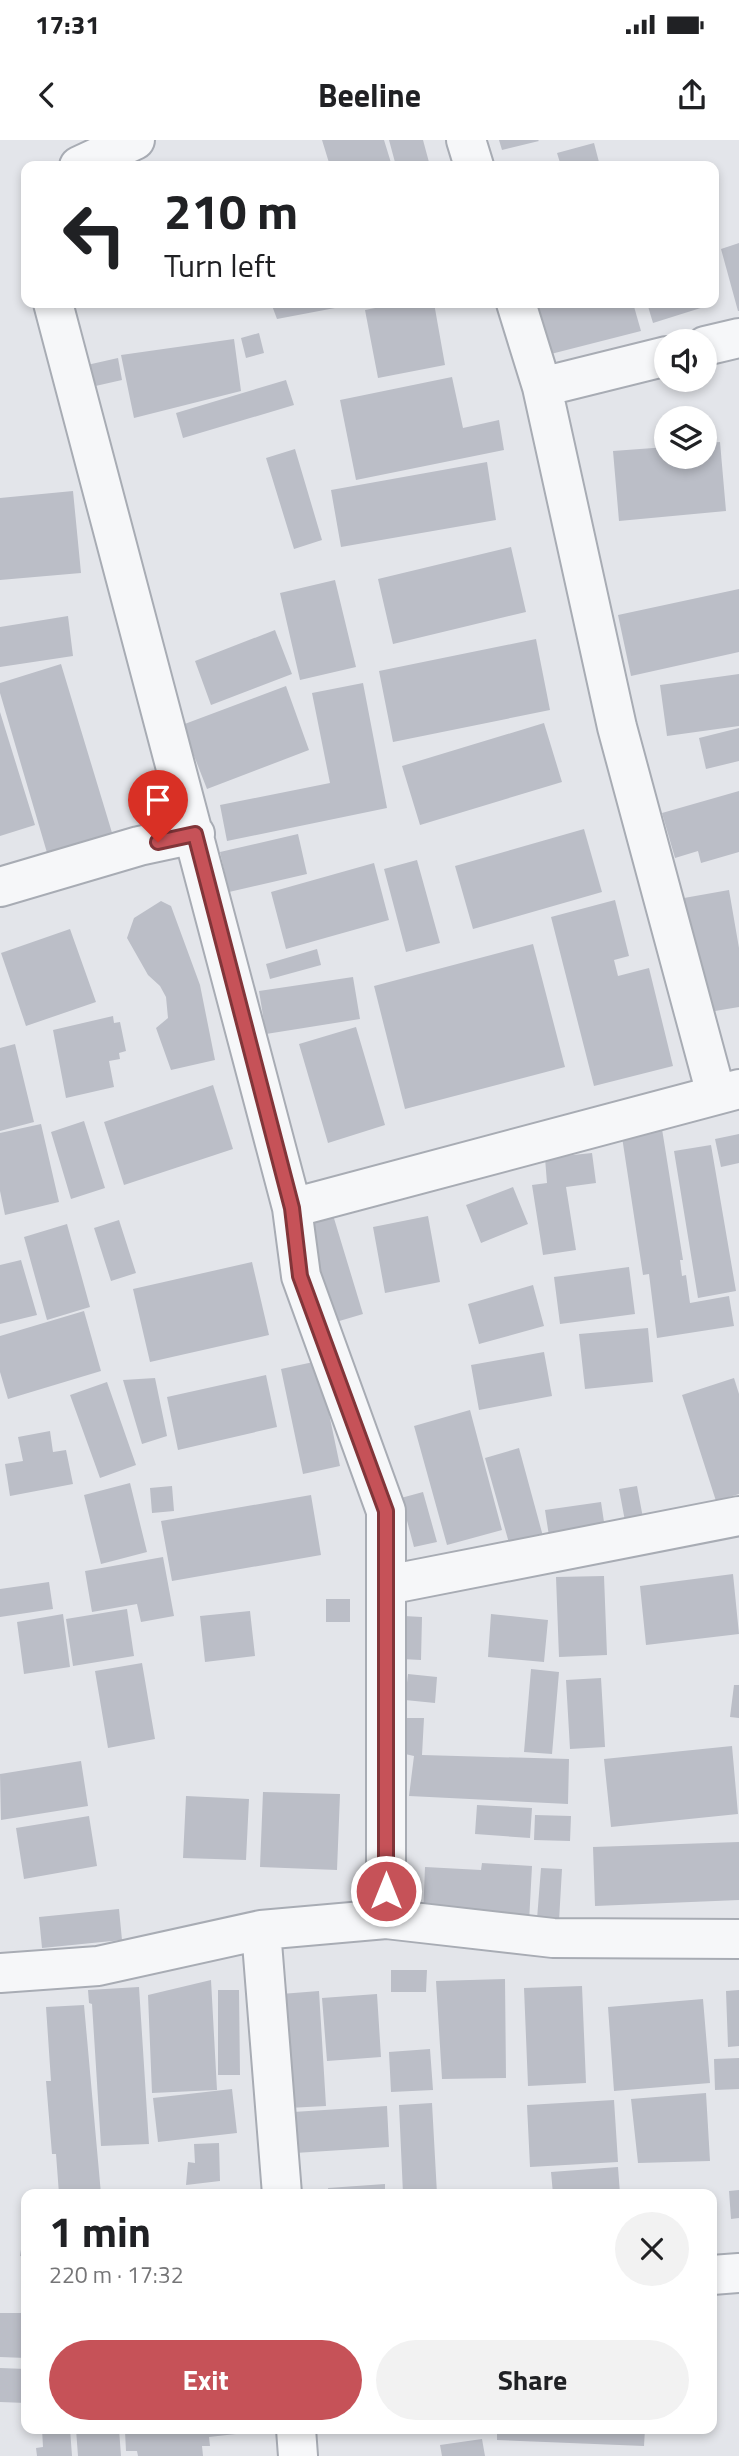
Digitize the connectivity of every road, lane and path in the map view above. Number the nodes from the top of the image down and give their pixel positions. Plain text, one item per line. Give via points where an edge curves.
1 (135, 140) edge
2 (466, 140) edge
3 (90, 161) edge
4 (472, 161) edge
5 (54, 308) edge
6 (518, 308) edge
7 (739, 338) edge
8 (717, 343) edge
9 (654, 359) edge
10 (542, 387) junction
11 (195, 834) junction
12 (0, 887) edge
13 (728, 1092) edge
14 (292, 1208) junction
15 (739, 1516) edge
16 (387, 1585) junction
17 (386, 1919) junction
18 (261, 1930) junction
19 (739, 1939) edge
20 (0, 1973) edge
21 (282, 2189) edge
22 (717, 2275) edge
23 (739, 2275) edge
24 (296, 2434) edge
25 (298, 2456) edge

1 - 3 street
2 - 4 street
5 - 11 street
6 - 10 street
7 - 8 street
9 - 10 street
10 - 13 street via 617,727
11 - 12 street
11 - 14 street
13 - 14 street
14 - 16 street via 300,1276 386,1511
15 - 16 street
16 - 17 street
17 - 18 street
17 - 19 street via 553,1938
18 - 20 street via 98,1966
18 - 21 street
22 - 23 street
24 - 25 street

